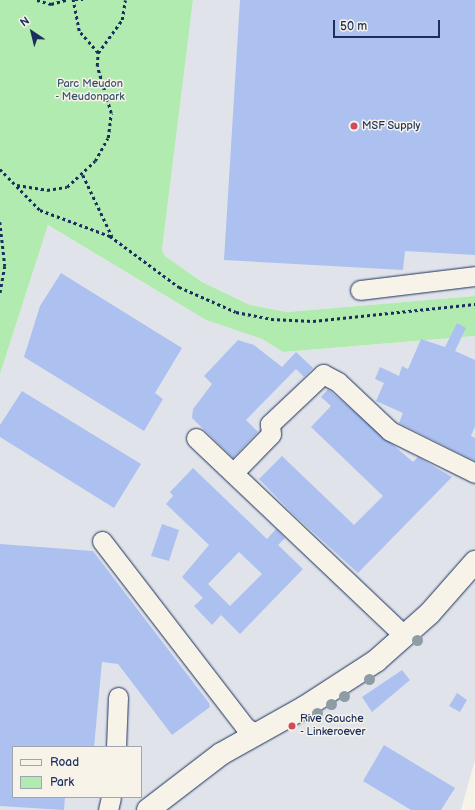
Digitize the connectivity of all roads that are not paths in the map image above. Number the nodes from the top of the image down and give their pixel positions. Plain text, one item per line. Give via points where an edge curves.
1 (475, 276) edge
2 (360, 290) dead end
3 (196, 438) dead end
4 (233, 473) junction
5 (475, 473) edge
6 (102, 541) dead end
7 (475, 562) edge
8 (405, 636) junction
9 (118, 697) dead end
10 (256, 734) junction
11 (116, 746) edge
12 (111, 798) edge
13 (108, 810) edge
14 (148, 810) edge

1 - 2 lane
3 - 4 lane
4 - 5 lane via 271,434 270,424 323,374 338,382 390,431
4 - 8 lane
6 - 10 lane via 245,727
7 - 8 main road
8 - 10 main road via 336,689
9 - 11 lane
10 - 14 main road via 194,772
12 - 13 lane

